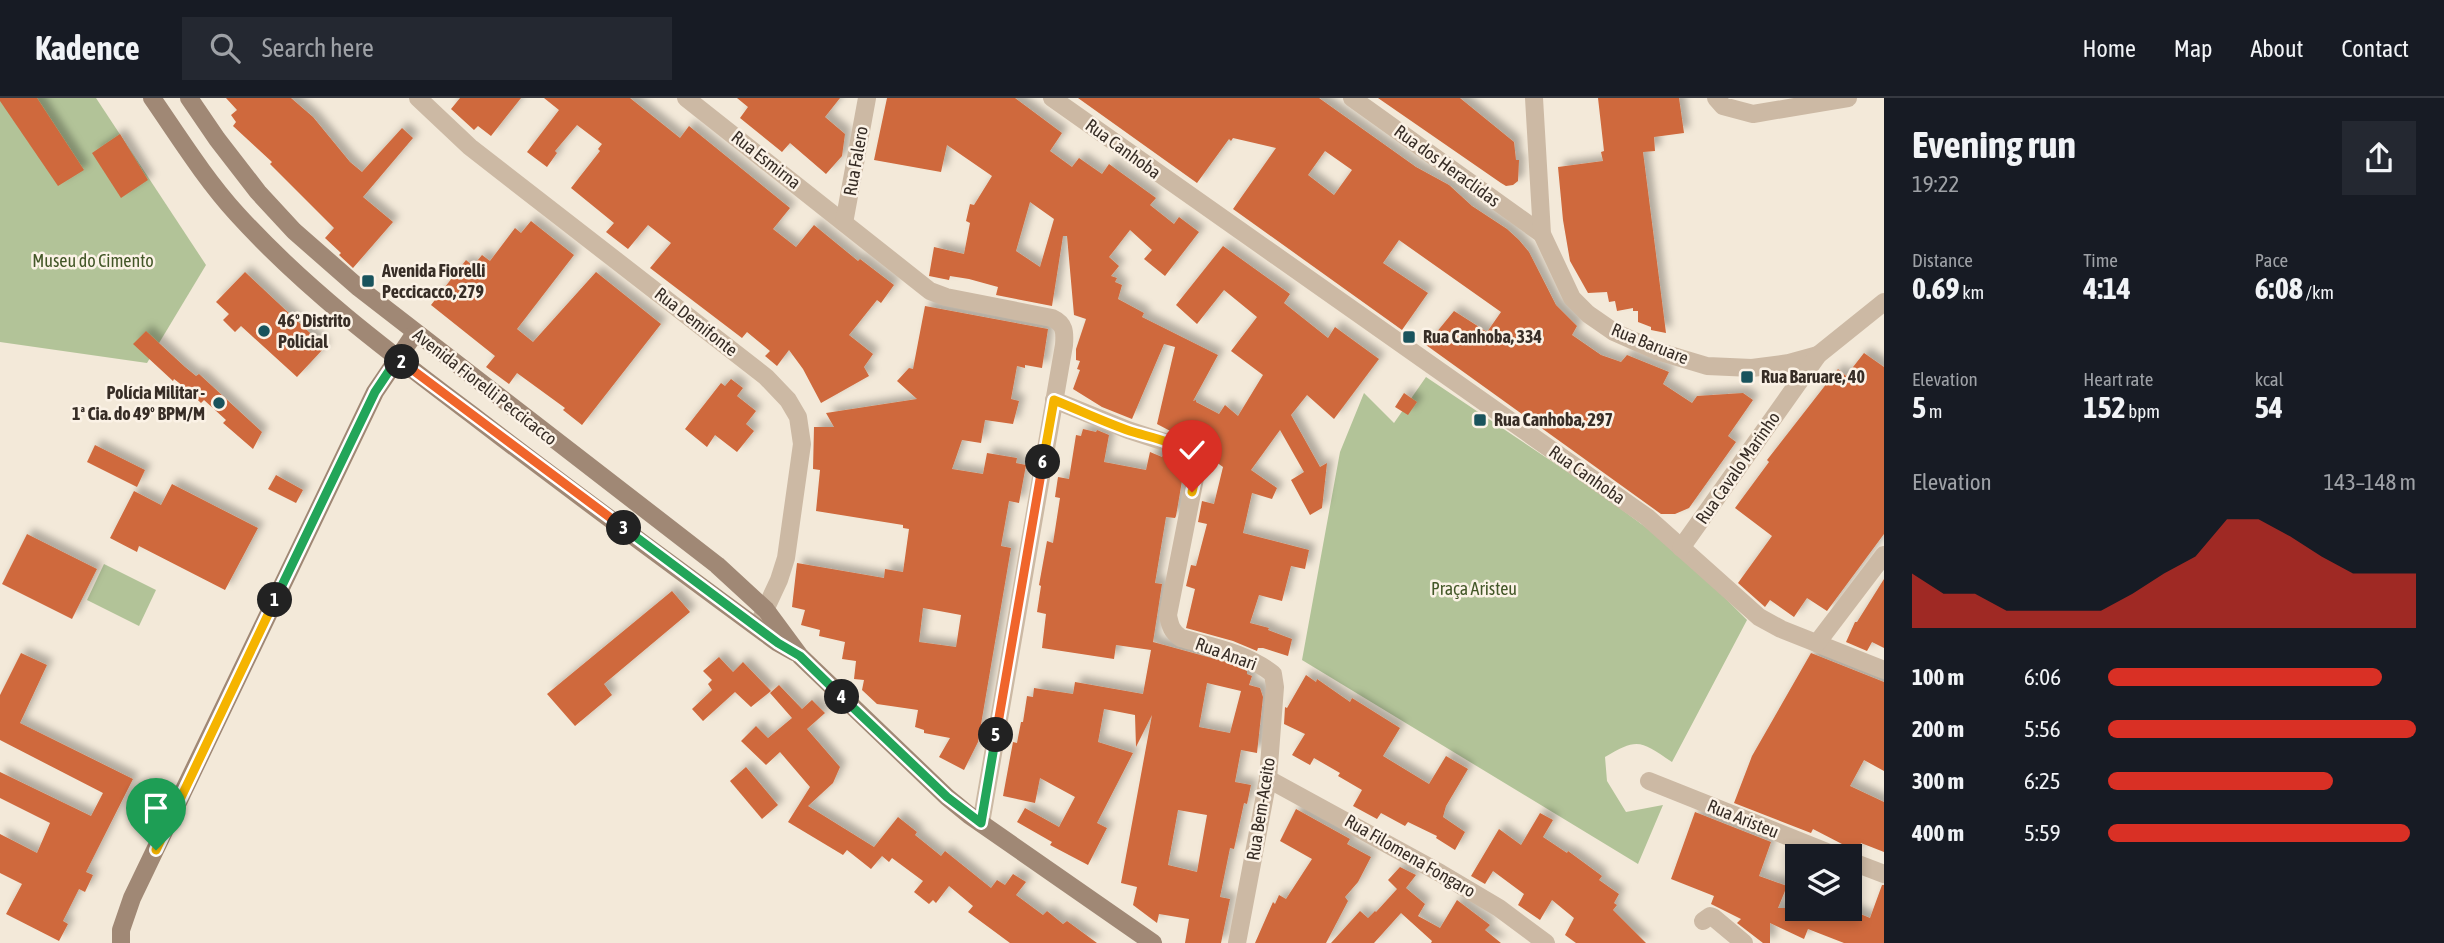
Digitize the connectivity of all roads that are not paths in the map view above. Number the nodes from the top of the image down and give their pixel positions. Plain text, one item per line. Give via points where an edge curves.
1 (152, 98) edge
2 (189, 98) edge
3 (418, 98) edge
4 (686, 98) edge
5 (867, 98) edge
6 (1052, 98) edge
7 (1352, 98) edge
8 (1534, 98) edge
9 (1716, 98) edge
10 (1848, 98) edge
11 (844, 223) junction
12 (1542, 234) junction
13 (1881, 309) edge
14 (415, 333) junction
15 (1818, 355) junction
16 (397, 359) junction
17 (1054, 400) junction
18 (1681, 548) junction
19 (1884, 555) edge
20 (766, 610) junction
21 (757, 627) junction
22 (1817, 643) junction
23 (800, 656) junction
24 (1884, 670) edge
25 (1273, 674) joint
26 (1268, 779) junction
27 (1649, 780) dead end
28 (981, 823) junction
29 (1807, 844) edge
30 (1862, 866) edge
31 (1884, 874) edge
32 (1703, 921) dead end
33 (121, 943) edge
34 (1153, 943) edge
35 (1237, 943) edge
36 (1546, 943) edge
37 (1744, 943) edge

1 - 16 main road, Avenida Fiorelli Peccicacco via 194,160 274,254
2 - 14 main road, Avenida Fiorelli Peccicacco via 257,192 359,288
3 - 20 street, Rua Demifonte via 470,147 766,377 788,400 798,417 802,444 786,558
4 - 11 street, Rua Esmirna
5 - 11 street, Rua Falero
6 - 18 street, Rua Canhoba via 1647,517
7 - 12 street, Rua dos Heraclidas
8 - 12 street, Rua Baruare
9 - 10 street via 1723,106 1753,114
11 - 17 street, Rua Esmirna via 930,291 1059,321 1065,333
12 - 15 street, Rua Baruare via 1572,298 1614,332 1657,351 1707,366 1752,368
13 - 15 street, Rua Cavalo Marinho
14 - 16 main road
14 - 20 main road, Avenida Fiorelli Peccicacco via 717,565
15 - 18 street, Rua Cavalo Marinho
16 - 21 main road, Avenida Fiorelli Peccicacco
16 - 33 main road via 375,392 132,898
17 - 25 street, Rua Anari via 1189,454 1196,473 1168,615 1170,625 1181,638 1243,656
17 - 28 street
18 - 22 street, Rua Canhoba via 1759,617
19 - 22 street
20 - 21 street, Rua Demifonte
20 - 23 main road, Avenida Fiorelli Peccicacco
21 - 23 main road, Avenida Fiorelli Peccicacco
22 - 24 street, Rua Canhoba
23 - 28 main road, Avenida Fiorelli Peccicacco via 938,789
25 - 26 street, Rua Bem-Aceito
26 - 35 street, Rua Bem-Aceito
26 - 36 street, Rua Filomena Fongaro via 1440,873
27 - 29 street, Rua Aristeu
28 - 34 main road, Avenida Fiorelli Peccicacco
30 - 31 street
32 - 37 street via 1713,917

